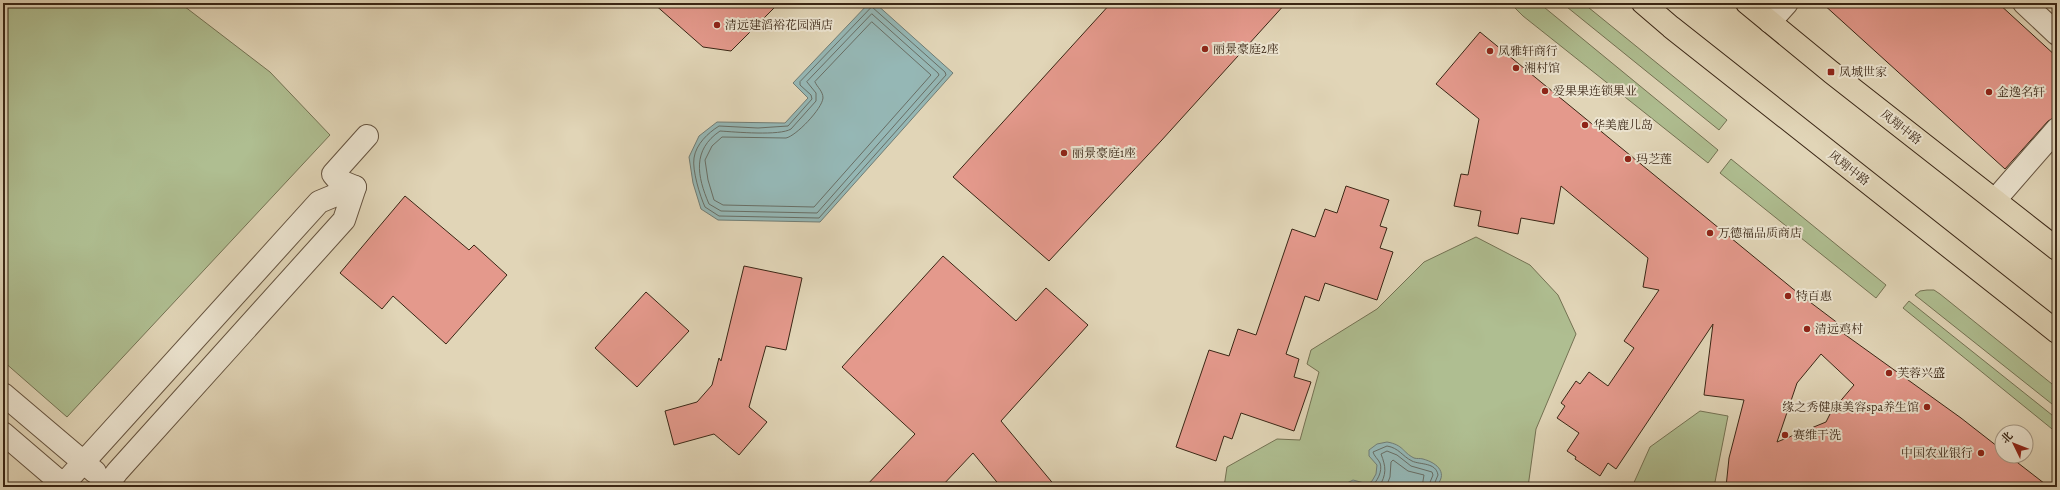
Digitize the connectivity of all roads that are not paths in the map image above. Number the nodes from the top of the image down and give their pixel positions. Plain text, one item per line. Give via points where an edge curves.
1 (1643, 3) edge
2 (1747, 3) edge
3 (1787, 3) edge
4 (2024, 3) edge
5 (1770, 22) junction
6 (2057, 34) edge
7 (2057, 129) edge
8 (367, 136) dead end
9 (355, 187) junction
10 (1995, 200) junction
11 (2057, 249) edge
12 (2057, 332) edge
13 (3, 394) edge
14 (3, 433) edge
15 (84, 464) junction
16 (63, 486) edge
17 (109, 486) edge

1 - 12 main road, 风翔中路
2 - 5 main road, 凤翔中路
3 - 5 street
4 - 6 street
5 - 10 main road, 凤翔中路
7 - 10 street
8 - 9 street via 333,174 338,180
9 - 15 street via 319,202
9 - 17 street via 344,220 117,472
10 - 11 main road, 凤翔中路
13 - 15 street
14 - 16 street
15 - 16 street
15 - 17 street

